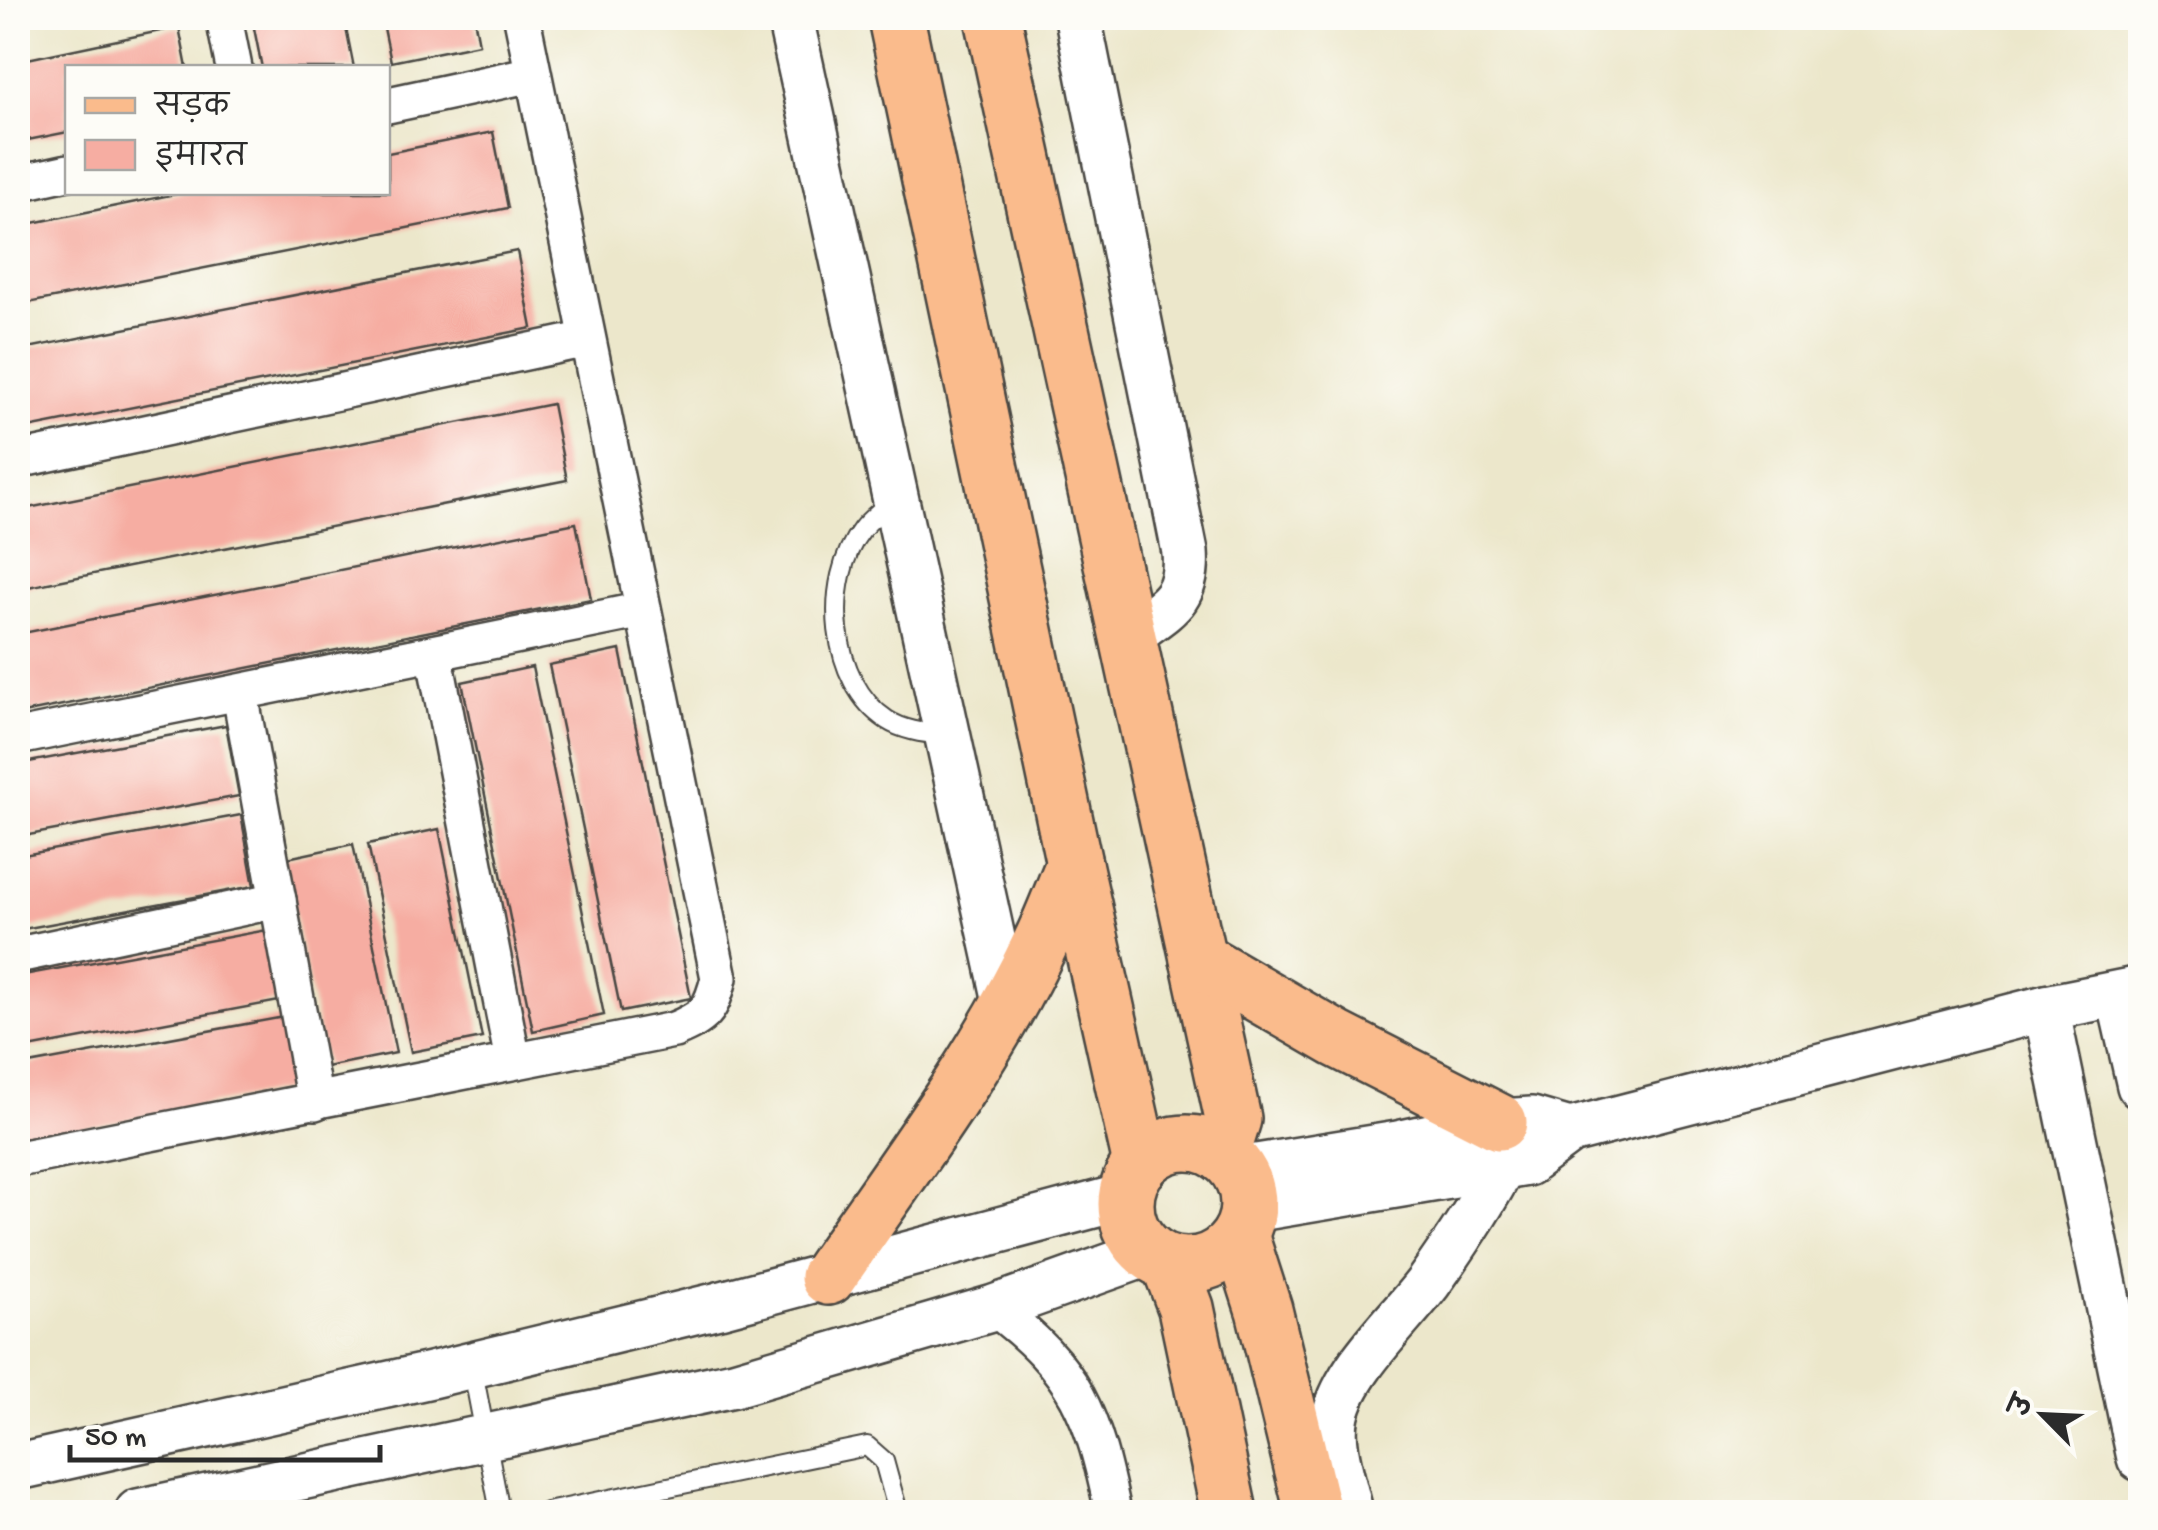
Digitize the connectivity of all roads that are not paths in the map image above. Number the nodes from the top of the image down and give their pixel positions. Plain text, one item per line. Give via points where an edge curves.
1 (224, 18) edge
2 (522, 18) edge
3 (790, 18) edge
4 (896, 18) edge
5 (994, 18) edge
6 (1078, 18) edge
7 (233, 65) edge
8 (533, 74) junction
9 (390, 105) edge
10 (65, 173) edge
11 (18, 183) edge
12 (588, 339) junction
13 (18, 460) edge
14 (894, 498) junction
15 (643, 610) junction
16 (1128, 636) junction
17 (434, 653) junction
18 (240, 694) junction
19 (948, 736) junction
20 (18, 737) edge
21 (1074, 864) junction
22 (278, 900) junction
23 (18, 955) edge
24 (1198, 959) junction
25 (2130, 992) edge
26 (1006, 1006) junction
27 (2046, 1008) junction
28 (512, 1061) junction
29 (2140, 1086) edge
30 (315, 1102) junction
31 (1500, 1144) junction
32 (18, 1159) edge
33 (1134, 1176) junction
34 (1237, 1192) junction
35 (1158, 1258) junction
36 (828, 1277) junction
37 (994, 1308) junction
38 (472, 1365) junction
39 (485, 1438) junction
40 (2140, 1458) edge
41 (18, 1467) edge
42 (138, 1512) edge
43 (500, 1512) edge
44 (547, 1512) edge
45 (898, 1512) edge
46 (1113, 1512) edge
47 (1229, 1512) edge
48 (1313, 1512) edge
49 (1350, 1512) edge

1 - 7 street
2 - 8 street
3 - 14 street
4 - 21 main road
5 - 16 main road
6 - 16 street via 1186,564 1178,598
8 - 9 street
8 - 12 street
10 - 11 street
12 - 13 street
12 - 15 street
14 - 19 street
14 - 19 lane via 861,530 846,559 836,603 838,644 861,694 887,720
15 - 17 street
15 - 28 street via 720,978 700,1019 674,1030
16 - 24 main road
17 - 18 street
17 - 28 street
18 - 20 street
18 - 22 street
19 - 26 street
21 - 26 main road
21 - 33 main road
22 - 23 street
22 - 30 street
24 - 31 main road
24 - 34 main road via 1233,1119
25 - 27 street
25 - 29 street
26 - 36 main road
27 - 31 street via 1570,1131 1532,1120
27 - 40 street
28 - 30 street
30 - 32 street
31 - 34 street via 1398,1144
31 - 49 street via 1471,1224 1340,1404 1335,1441
33 - 34 main road via 1158,1150 1202,1145
33 - 35 main road via 1126,1202 1130,1227
33 - 36 street via 1123,1196
34 - 35 main road via 1225,1252 1202,1264
34 - 48 main road
35 - 37 street
35 - 47 main road via 1186,1308
36 - 38 street
37 - 39 street via 734,1384
37 - 46 street via 1070,1382 1088,1412
38 - 39 lane
38 - 41 street
39 - 42 street
39 - 43 lane
44 - 45 lane via 867,1446 884,1461

